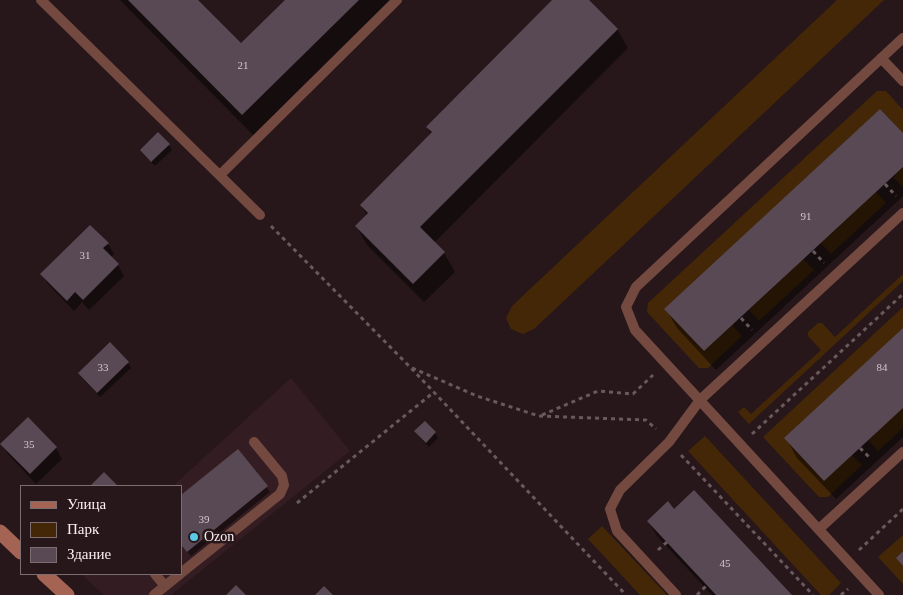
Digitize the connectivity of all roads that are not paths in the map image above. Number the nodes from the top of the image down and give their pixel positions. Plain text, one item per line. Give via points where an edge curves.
1 (41, 0) edge
2 (397, 0) edge
3 (903, 38) edge
4 (881, 58) junction
5 (903, 81) edge
6 (220, 175) junction
7 (903, 213) edge
8 (260, 215) road end
9 (700, 400) junction
10 (254, 442) dead end
11 (903, 452) edge
12 (819, 529) junction
13 (0, 532) edge
14 (20, 551) edge
15 (182, 572) edge
16 (45, 575) edge
17 (156, 575) edge
18 (179, 575) edge
19 (165, 586) junction
20 (66, 595) edge
21 (154, 595) edge
22 (676, 595) edge
23 (879, 595) edge

1 - 6 lane
2 - 6 lane
3 - 4 lane
4 - 5 lane
4 - 9 lane via 636,287 626,307 635,330
6 - 8 lane
7 - 9 lane
9 - 12 lane
9 - 22 lane via 669,442 620,490 610,510 617,531
10 - 15 lane via 282,476 284,485 280,494
11 - 12 lane
12 - 23 lane
13 - 14 main road
16 - 20 main road
17 - 19 lane
18 - 19 lane
19 - 21 lane

